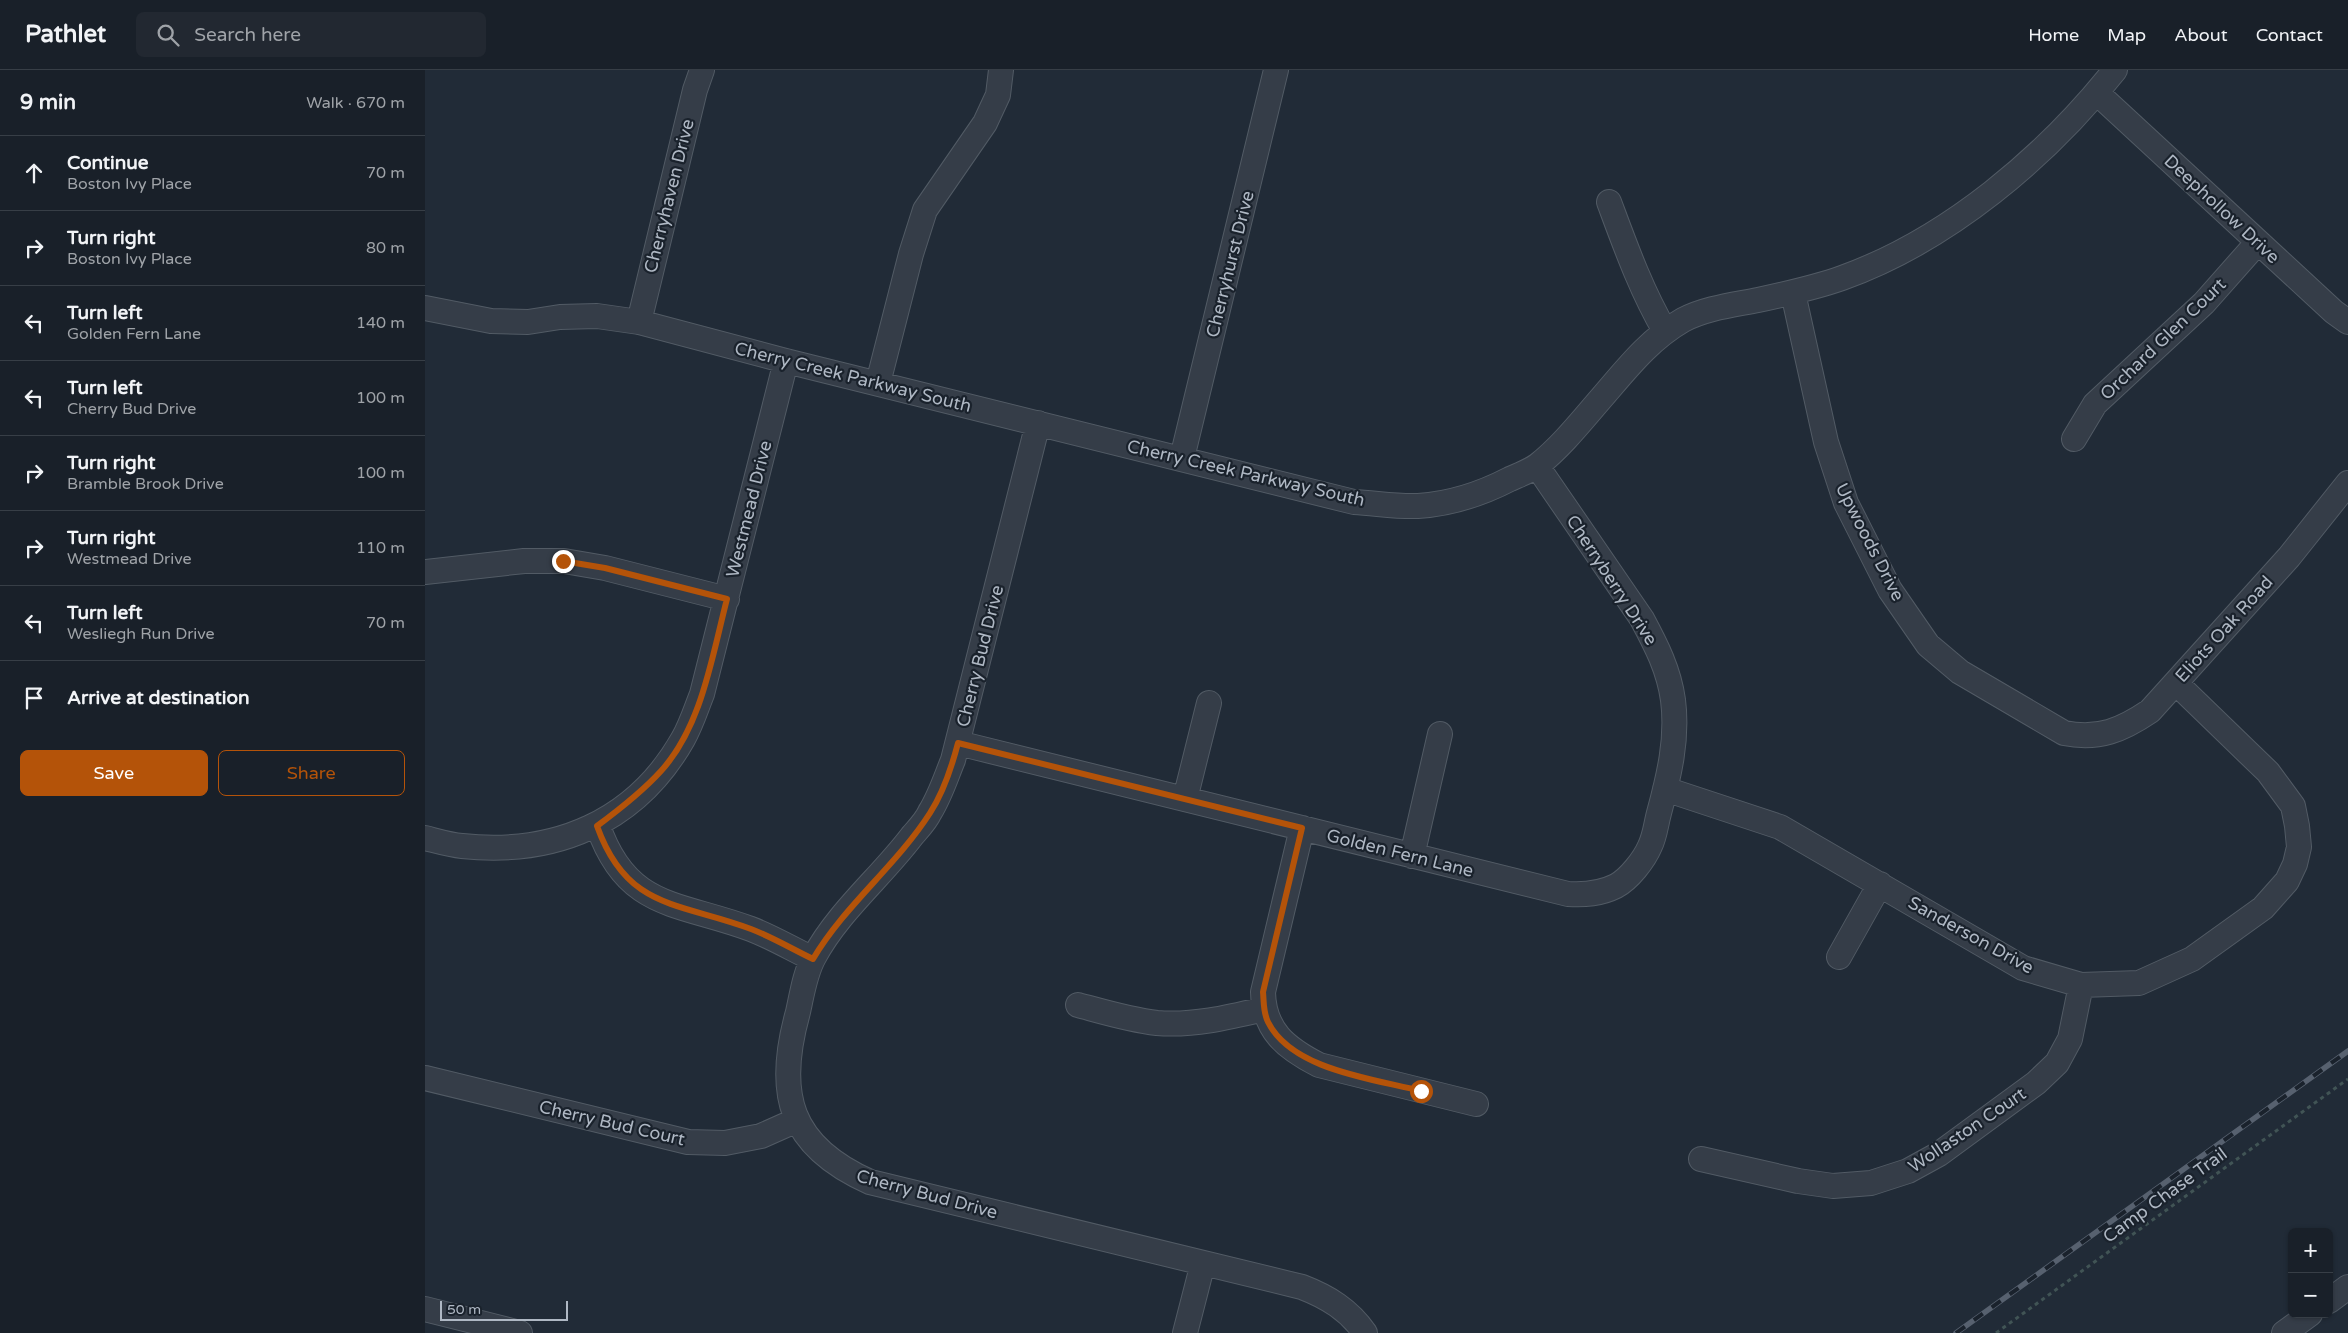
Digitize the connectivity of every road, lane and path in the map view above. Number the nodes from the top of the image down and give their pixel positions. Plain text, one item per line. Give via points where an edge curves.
1 (702, 70) edge
2 (1001, 70) edge
3 (1276, 70) edge
4 (2115, 70) edge
5 (2097, 93) junction
6 (1609, 202) dead end
7 (2258, 242) junction
8 (1793, 293) junction
9 (425, 308) edge
10 (639, 322) junction
11 (2348, 322) edge
12 (1665, 331) junction
13 (785, 361) junction
14 (878, 383) junction
15 (1038, 423) junction
16 (2074, 439) dead end
17 (1182, 458) junction
18 (1537, 466) junction
19 (2348, 483) edge
20 (425, 572) edge
21 (727, 599) junction
22 (2175, 683) junction
23 (1209, 703) dead end
24 (1440, 734) dead end
25 (2076, 735) joint
26 (958, 743) junction
27 (1665, 789) junction
28 (1185, 799) junction
29 (597, 826) junction
30 (1302, 828) junction
31 (425, 838) edge
32 (1412, 856) junction
33 (1880, 884) junction
34 (1839, 956) dead end
35 (813, 959) junction
36 (2081, 986) junction
37 (1078, 1005) dead end
38 (1264, 1009) junction
39 (425, 1078) edge
40 (2348, 1079) edge
41 (1476, 1104) dead end
42 (797, 1120) junction
43 (1701, 1159) dead end
44 (1203, 1263) junction
45 (2348, 1287) edge
46 (2333, 1298) edge
47 (425, 1309) edge
48 (2305, 1318) edge
49 (520, 1333) edge
50 (1185, 1333) edge
51 (1365, 1333) edge
52 (1996, 1333) edge
53 (2284, 1333) edge

1 - 10 street, Cherryhaven Drive
2 - 14 street via 998,95 985,123 925,210
3 - 17 street, Cherryhurst Drive
4 - 5 street, Cherry Creek Parkway South
5 - 7 street, Deephollow Drive
5 - 8 street, Cherry Creek Parkway South via 2069,124 2007,181 1939,230 1891,257 1843,278
6 - 12 street
7 - 11 street, Deephollow Drive
7 - 16 street, Orchard Glen Court via 2204,303 2095,404
8 - 12 street, Cherry Creek Parkway South via 1721,307 1691,316
8 - 25 street, Upwoods Drive via 1826,442 1846,503 1890,590 1929,645 1960,672 2064,732
9 - 10 street, Cherry Creek Parkway South via 491,321 528,322 597,316
10 - 13 street, Cherry Creek Parkway South
12 - 18 street, Cherry Creek Parkway South via 1641,352 1565,440
13 - 14 street, Cherry Creek Parkway South
13 - 21 street, Westmead Drive
14 - 15 street, Cherry Creek Parkway South
15 - 17 street, Cherry Creek Parkway South
15 - 26 street, Cherry Bud Drive
17 - 18 street, Cherry Creek Parkway South via 1354,502 1417,506 1457,500 1494,487
18 - 27 street, Cherryberry Drive via 1642,619 1664,665 1673,700 1675,730
19 - 22 street, Eliots Oak Road via 2289,557
20 - 21 street via 524,561 563,561 605,568
21 - 29 street, Westmead Drive via 702,694 683,739 662,770 631,801
22 - 25 street, Eliots Oak Road via 2150,711 2126,728 2103,734
22 - 36 street, Sanderson Drive via 2268,772 2293,806 2299,847 2295,864 2287,882 2263,908 2192,959 2139,983
23 - 28 street
24 - 32 street
26 - 28 street, Golden Fern Lane
26 - 35 street, Cherry Bud Drive via 930,813 827,936
27 - 32 street, Golden Fern Lane via 1651,846 1643,858 1617,886 1593,895 1568,894
27 - 33 street, Sanderson Drive via 1780,826
28 - 30 street, Golden Fern Lane
29 - 31 street, Westmead Drive via 530,846 460,846
29 - 35 street via 611,859 627,879 655,899 751,929
30 - 32 street, Golden Fern Lane
30 - 38 street via 1268,968 1263,992
33 - 34 street
33 - 36 street, Sanderson Drive via 2023,968
35 - 42 street, Cherry Bud Drive via 788,1052 788,1087
36 - 43 street, Wollaston Court via 2070,1039 2057,1063 2036,1084 1939,1154 1908,1171 1871,1183 1833,1186
37 - 38 street via 1159,1023 1194,1022
38 - 41 street via 1268,1022 1281,1039 1298,1054 1319,1065
39 - 42 street, Cherry Bud Court via 688,1142 725,1144 761,1136
40 - 52 path, Camp Chase Trail
42 - 44 street, Cherry Bud Drive via 809,1141 828,1158 870,1182
44 - 50 street
44 - 51 street, Cherry Bud Drive via 1320,1294 1338,1305
45 - 46 street
47 - 49 street
48 - 53 street

